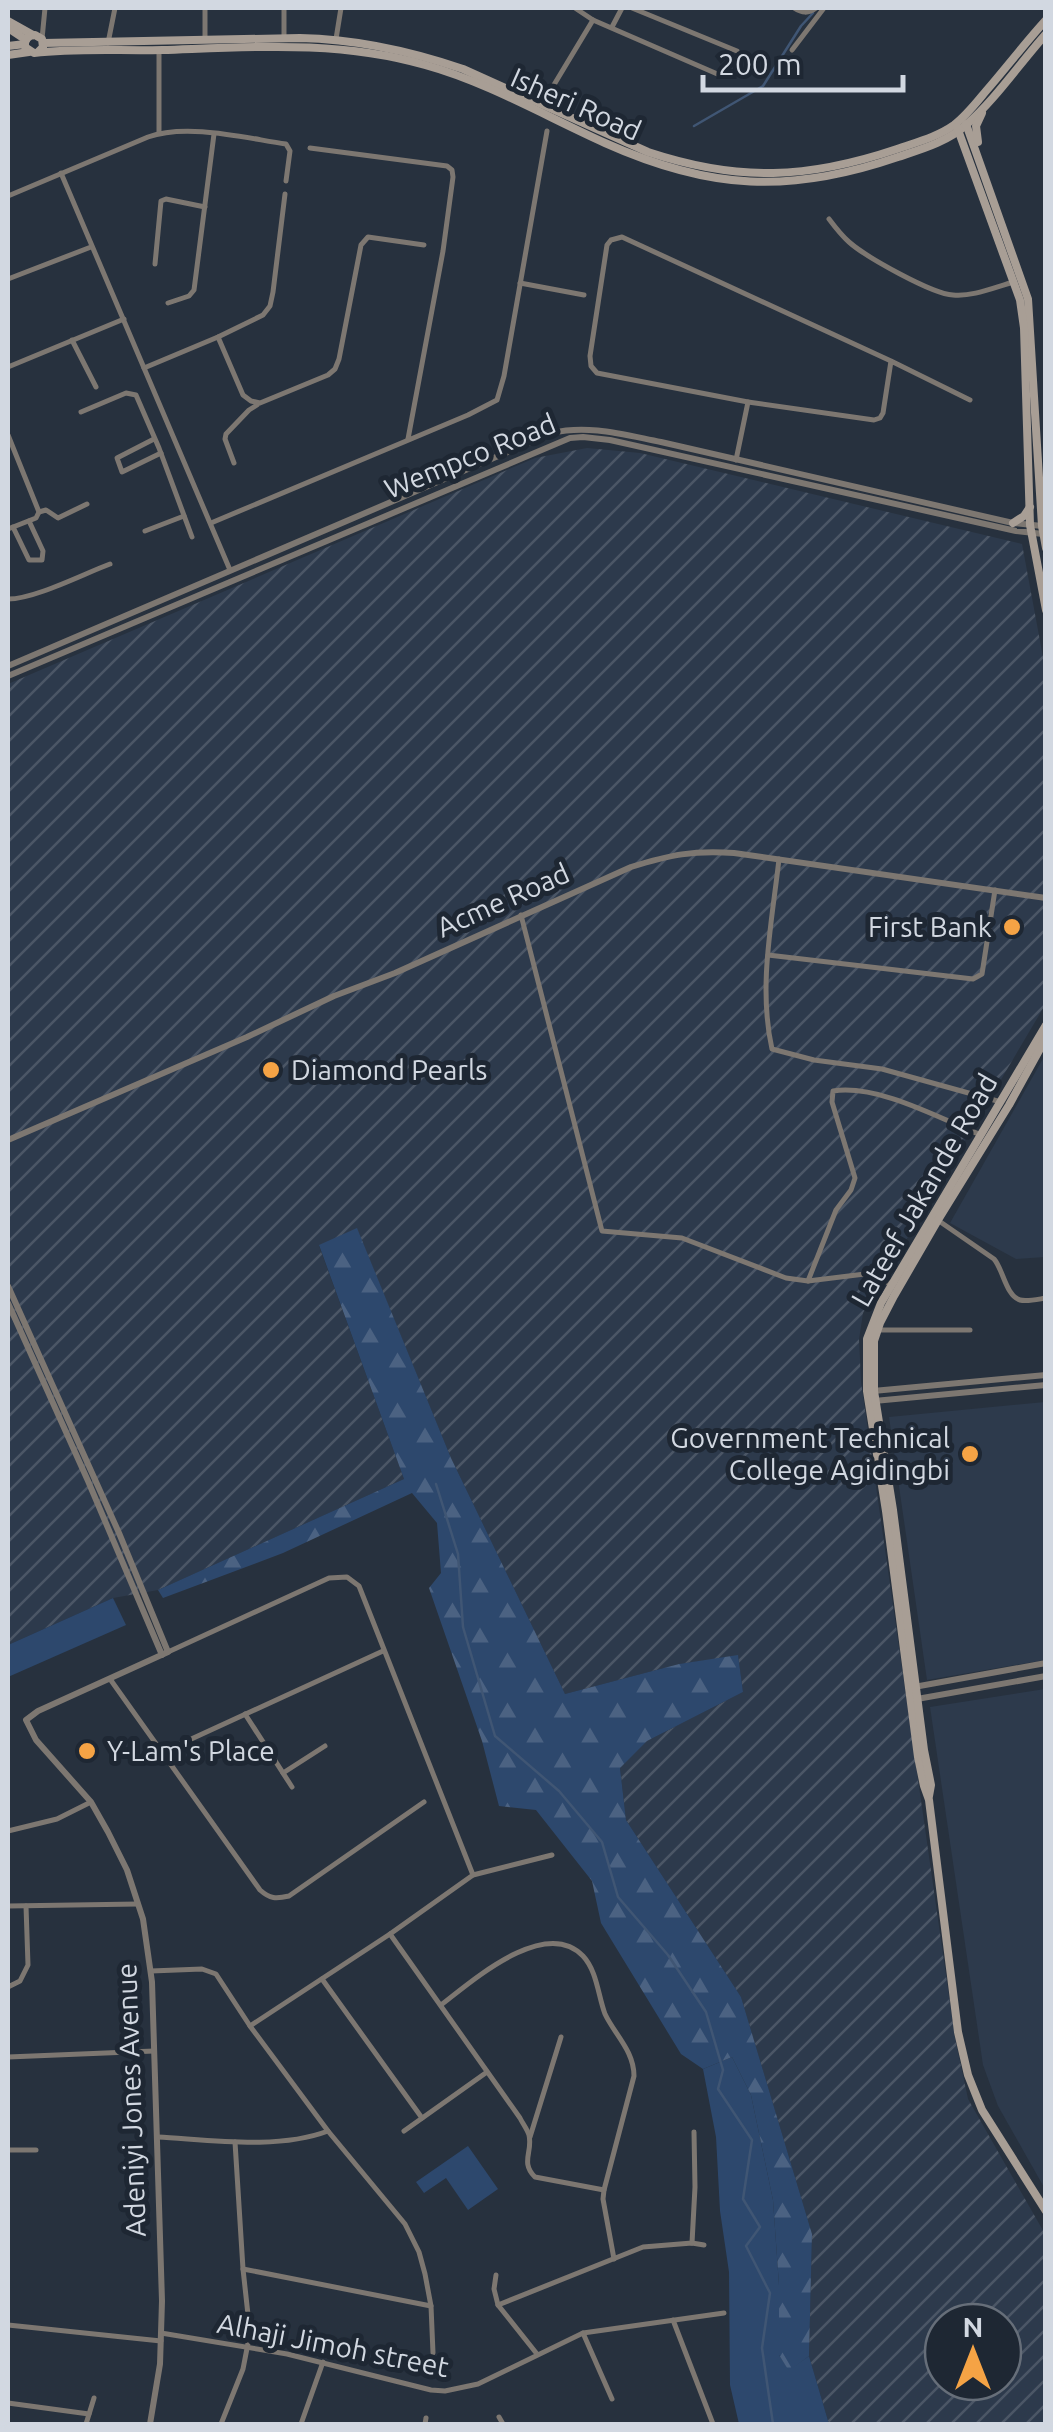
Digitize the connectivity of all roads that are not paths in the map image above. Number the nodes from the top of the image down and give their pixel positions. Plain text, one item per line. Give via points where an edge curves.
1 (45, 8) edge
2 (115, 8) edge
3 (205, 8) edge
4 (284, 8) edge
5 (341, 8) edge
6 (574, 8) edge
7 (622, 8) edge
8 (632, 8) edge
9 (794, 8) edge
10 (816, 8) edge
11 (824, 8) edge
12 (594, 20) junction
13 (1046, 20) edge
14 (8, 24) edge
15 (612, 28) junction
16 (1046, 34) edge
17 (284, 38) junction
18 (336, 39) junction
19 (205, 40) junction
20 (34, 42) junction
21 (108, 43) junction
22 (8, 46) edge
23 (159, 50) junction
24 (792, 50) dead end
25 (737, 51) dead end
26 (8, 54) edge
27 (431, 62) junction
28 (722, 76) dead end
29 (987, 102) junction
30 (542, 103) junction
31 (961, 124) junction
32 (546, 131) dead end
33 (158, 133) junction
34 (214, 134) junction
35 (310, 148) dead end
36 (61, 173) junction
37 (984, 176) junction
38 (286, 182) dead end
39 (285, 194) dead end
40 (8, 196) edge
41 (205, 206) junction
42 (829, 218) dead end
43 (424, 244) dead end
44 (91, 247) junction
45 (155, 264) dead end
46 (8, 279) edge
47 (1014, 282) junction
48 (520, 283) junction
49 (584, 295) dead end
50 (168, 303) dead end
51 (124, 319) junction
52 (218, 338) junction
53 (72, 340) junction
54 (891, 361) junction
55 (8, 367) edge
56 (144, 368) junction
57 (96, 387) dead end
58 (1030, 388) junction
59 (1046, 390) edge
60 (970, 400) dead end
61 (748, 402) junction
62 (260, 403) junction
63 (81, 412) dead end
64 (8, 434) edge
65 (154, 440) junction
66 (175, 441) junction
67 (408, 441) junction
68 (661, 442) junction
69 (10, 446) edge
70 (160, 451) junction
71 (659, 451) junction
72 (736, 460) junction
73 (234, 463) dead end
74 (88, 504) dead end
75 (1030, 508) junction
76 (39, 512) junction
77 (184, 516) junction
78 (29, 520) junction
79 (211, 523) junction
80 (1013, 523) junction
81 (10, 528) edge
82 (1031, 529) junction
83 (1042, 530) junction
84 (145, 531) dead end
85 (192, 537) dead end
86 (1046, 548) edge
87 (110, 564) dead end
88 (230, 570) junction
89 (234, 579) junction
90 (8, 599) edge
91 (1046, 610) edge
92 (8, 666) edge
93 (8, 676) edge
94 (779, 859) junction
95 (995, 890) junction
96 (1046, 898) edge
97 (521, 915) junction
98 (768, 955) junction
99 (1046, 1026) edge
100 (1046, 1038) edge
101 (1001, 1102) junction
102 (981, 1135) junction
103 (8, 1140) edge
104 (938, 1220) junction
105 (808, 1282) junction
106 (8, 1286) edge
107 (891, 1287) junction
108 (1046, 1298) edge
109 (8, 1303) edge
110 (878, 1330) junction
111 (970, 1330) dead end
112 (1046, 1375) edge
113 (980, 1381) junction
114 (1046, 1385) edge
115 (981, 1391) junction
116 (871, 1396) junction
117 (384, 1650) junction
118 (165, 1654) junction
119 (1046, 1663) edge
120 (1046, 1676) edge
121 (956, 1678) junction
122 (110, 1679) junction
123 (912, 1687) junction
124 (958, 1692) junction
125 (914, 1699) junction
126 (244, 1714) junction
127 (325, 1746) dead end
128 (163, 1752) junction
129 (284, 1773) junction
130 (292, 1786) dead end
131 (91, 1802) junction
132 (424, 1802) dead end
133 (8, 1831) edge
134 (552, 1855) dead end
135 (473, 1875) junction
136 (138, 1904) junction
137 (8, 1906) edge
138 (26, 1906) junction
139 (390, 1934) junction
140 (151, 1971) junction
141 (322, 1979) junction
142 (8, 1987) edge
143 (440, 2005) junction
144 (250, 2026) junction
145 (561, 2037) dead end
146 (155, 2052) junction
147 (8, 2058) edge
148 (488, 2071) junction
149 (422, 2118) junction
150 (328, 2131) junction
151 (404, 2131) dead end
152 (694, 2132) dead end
153 (158, 2137) junction
154 (530, 2137) junction
155 (235, 2142) junction
156 (8, 2150) edge
157 (36, 2150) dead end
158 (604, 2190) junction
159 (1046, 2212) edge
160 (692, 2243) junction
161 (704, 2245) dead end
162 (614, 2258) junction
163 (243, 2270) junction
164 (496, 2275) dead end
165 (498, 2305) junction
166 (431, 2306) junction
167 (724, 2313) dead end
168 (673, 2320) junction
169 (8, 2325) edge
170 (583, 2333) junction
171 (161, 2337) junction
172 (248, 2349) junction
173 (433, 2354) dead end
174 (537, 2354) junction
175 (323, 2362) junction
176 (94, 2398) dead end
177 (612, 2399) dead end
178 (8, 2403) edge
179 (89, 2414) junction
180 (86, 2424) edge
181 (150, 2424) edge
182 (221, 2424) edge
183 (302, 2424) edge
184 (713, 2424) edge

1 - 20 street
2 - 21 street
3 - 19 street
4 - 17 street
5 - 18 street
6 - 12 street
7 - 15 street
8 - 25 street
9 - 10 street
11 - 24 street
12 - 15 street
12 - 30 street
13 - 31 main road, Isheri Road
14 - 20 main road
15 - 28 street
16 - 29 main road, Isheri Road
17 - 18 main road, Isheri Road
17 - 19 main road, Isheri Road
18 - 27 main road, Isheri Road
19 - 21 main road, Isheri Road
20 - 21 main road, Isheri Road
20 - 22 main road, Isheri Road
20 - 23 main road, Isheri Road
20 - 26 main road, Isheri Road
23 - 27 main road, Isheri Road via 343,48
23 - 33 street
27 - 30 main road, Isheri Road
27 - 31 main road, Isheri Road via 645,160 742,181 839,175 932,145
29 - 31 main road, Isheri Road
29 - 37 main road via 976,126
30 - 31 main road, Isheri Road via 648,152 756,174 858,162
31 - 37 main road
31 - 47 main road
32 - 48 street
33 - 34 street
33 - 36 street
34 - 38 street via 286,144
34 - 41 street
35 - 67 street via 452,170
36 - 40 street
36 - 44 street
37 - 58 main road via 1028,299
39 - 52 street via 270,306
41 - 45 street via 161,201
41 - 50 street via 194,290
42 - 47 street via 854,246 948,295
43 - 62 street via 364,240 334,369
44 - 46 street
44 - 51 street
47 - 58 main road
48 - 49 street
48 - 67 street via 497,400
51 - 53 street
51 - 56 street
52 - 56 street
52 - 62 street via 244,395
53 - 55 street
53 - 57 street
54 - 60 street
54 - 61 street via 880,418 874,420
54 - 61 street via 622,237 611,240 590,356 597,374
56 - 66 street
58 - 59 street
58 - 75 main road
58 - 83 main road
61 - 72 street
62 - 73 street via 226,434
63 - 65 street via 132,392
64 - 69 street
65 - 70 street
65 - 70 street via 117,458 122,472
66 - 70 street
66 - 79 street
67 - 79 street
68 - 71 street
68 - 72 street, Wempco Road
68 - 88 street, Wempco Road via 582,429 552,432
69 - 76 street
70 - 77 street
71 - 82 street, Wempco Road
71 - 89 street, Wempco Road via 570,438
72 - 80 street, Wempco Road
74 - 76 street via 58,518
75 - 80 main road
75 - 82 main road
76 - 78 street
77 - 84 street
77 - 85 street
78 - 81 street
78 - 81 street via 42,560 29,560
79 - 88 street
80 - 82 street, Wempco Road
82 - 83 street
82 - 91 main road
83 - 86 main road
87 - 90 street
88 - 89 street
88 - 92 street, Wempco Road
89 - 93 street, Wempco Road
94 - 95 street, Acme Road
94 - 97 street, Acme Road via 702,851 664,857
94 - 98 street
95 - 96 street, Acme Road
95 - 98 street via 982,974 973,980
97 - 103 street, Acme Road
97 - 105 street via 602,1231 682,1238
98 - 101 street via 772,1049 882,1069
99 - 101 main road, Lateef Jakande Road
100 - 104 main road, Lateef Jakande Road
101 - 102 main road, Lateef Jakande Road
102 - 105 street via 899,1101 833,1090 855,1178
102 - 107 main road, Lateef Jakande Road
104 - 108 street via 994,1259 1015,1297
104 - 110 main road, Lateef Jakande Road
105 - 107 street via 877,1272
106 - 118 street via 119,1532
107 - 116 main road, Lateef Jakande Road via 866,1339
109 - 118 street
110 - 111 street
110 - 116 main road, Lateef Jakande Road
112 - 113 street
113 - 115 street
113 - 116 street
114 - 115 street
115 - 116 street
116 - 123 main road, Lateef Jakande Road
117 - 118 street via 359,1586 338,1576
117 - 126 street
117 - 135 street
118 - 122 street, Adeniyi Jones Avenue
119 - 121 street
120 - 124 street
121 - 123 street
121 - 124 street
122 - 128 street
122 - 131 street, Adeniyi Jones Avenue via 26,1720
123 - 125 main road, Lateef Jakande Road
124 - 125 street
125 - 159 main road, Lateef Jakande Road via 968,2075 982,2110
126 - 128 street
126 - 129 street
127 - 129 street
128 - 132 street via 260,1890 276,1900
129 - 130 street
131 - 133 street
131 - 136 street, Adeniyi Jones Avenue
134 - 135 street
135 - 139 street
136 - 138 street
136 - 140 street, Adeniyi Jones Avenue
137 - 138 street
138 - 142 street via 28,1965 20,1982
139 - 141 street
139 - 143 street
140 - 144 street via 210,1970
140 - 146 street, Adeniyi Jones Avenue
141 - 144 street
141 - 149 street
143 - 148 street
143 - 158 street via 526,1948 563,1946 584,1957 604,2012 634,2063
144 - 150 street
145 - 154 street
146 - 147 street
146 - 153 street, Adeniyi Jones Avenue
148 - 149 street
148 - 154 street
149 - 151 street
150 - 155 street
150 - 166 street via 405,2224
152 - 160 street
153 - 155 street
153 - 171 street, Adeniyi Jones Avenue
154 - 158 street via 527,2166 535,2177
155 - 163 street
156 - 157 street
158 - 162 street
160 - 161 street
160 - 162 street via 643,2247
162 - 165 street
163 - 166 street
163 - 172 street
164 - 165 street
165 - 174 street
166 - 173 street
167 - 168 street, Alhaji Jimoh street
168 - 170 street, Alhaji Jimoh street
168 - 184 street
169 - 171 street, Alhaji Jimoh street
170 - 174 street, Alhaji Jimoh street
170 - 177 street
171 - 172 street, Alhaji Jimoh street
171 - 181 street, Adeniyi Jones Avenue
172 - 175 street, Alhaji Jimoh street
172 - 182 street
174 - 175 street, Alhaji Jimoh street via 478,2384 446,2391
175 - 183 street
176 - 179 street
178 - 179 street
179 - 180 street

